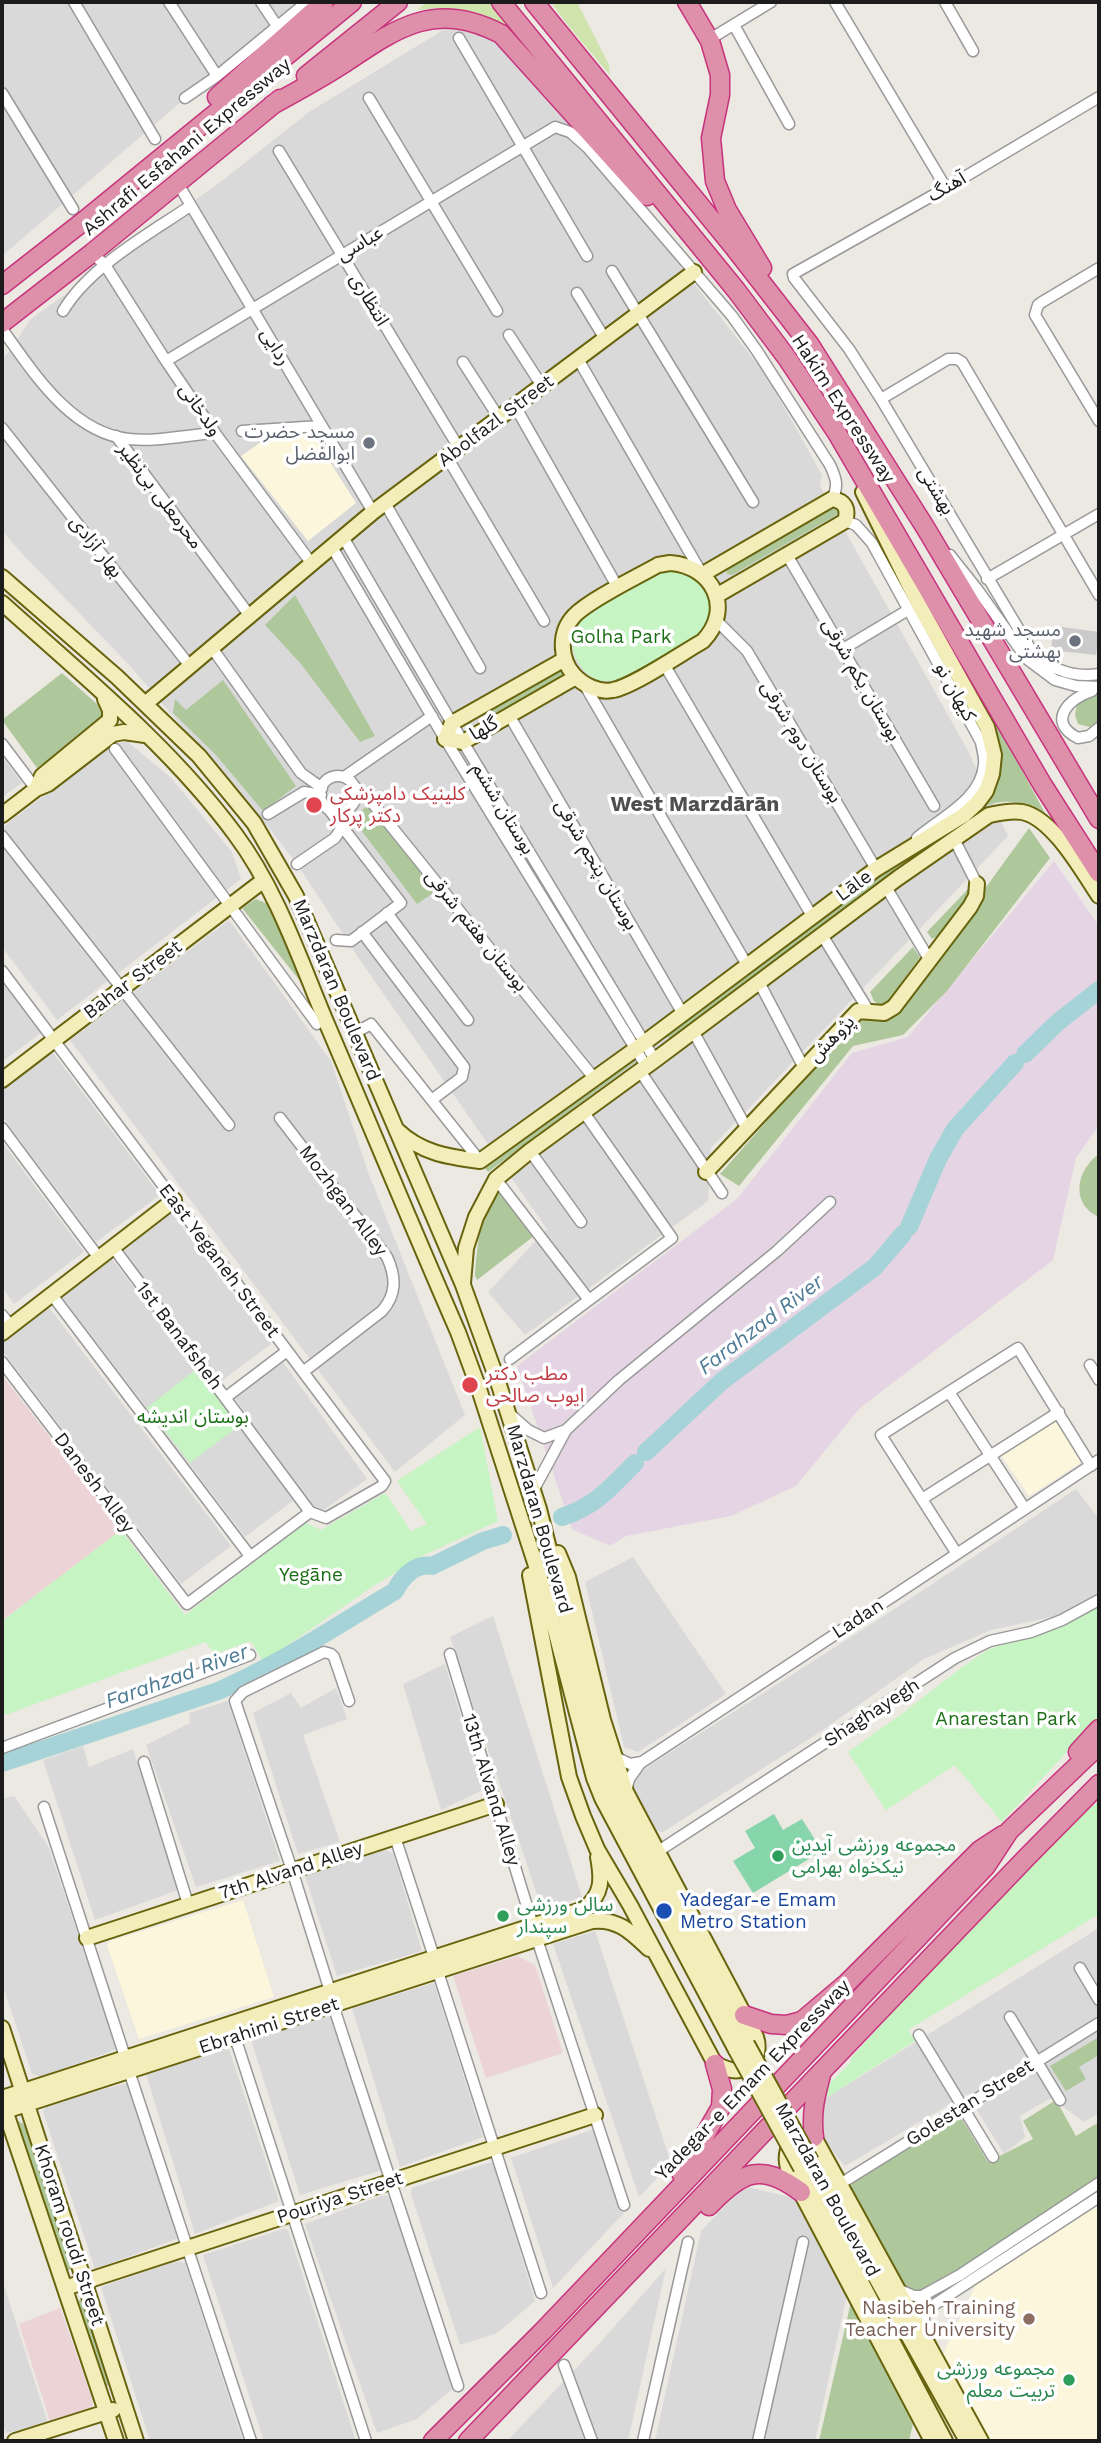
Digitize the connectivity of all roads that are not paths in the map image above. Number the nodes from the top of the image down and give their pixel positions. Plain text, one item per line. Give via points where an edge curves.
1 (74, 2) edge
2 (169, 2) edge
3 (261, 2) edge
4 (307, 2) edge
5 (324, 2) edge
6 (352, 2) edge
7 (398, 2) edge
8 (501, 2) edge
9 (534, 2) edge
10 (687, 2) edge
11 (771, 2) edge
12 (835, 2) edge
13 (945, 2) edge
14 (734, 25) junction
15 (277, 26) junction
16 (715, 36) dead end
17 (459, 37) dead end
18 (973, 51) dead end
19 (217, 76) junction
20 (2, 93) edge
21 (1099, 97) edge
22 (186, 98) dead end
23 (369, 98) dead end
24 (272, 105) junction
25 (789, 124) dead end
26 (155, 139) dead end
27 (523, 147) junction
28 (279, 151) dead end
29 (159, 159) junction
30 (177, 182) junction
31 (946, 188) junction
32 (431, 202) junction
33 (190, 206) junction
34 (73, 209) dead end
35 (342, 255) junction
36 (587, 256) dead end
37 (99, 259) junction
38 (26, 267) junction
39 (1099, 268) edge
40 (612, 271) dead end
41 (694, 272) junction
42 (793, 274) joint
43 (2, 279) edge
44 (2, 285) edge
45 (736, 290) junction
46 (577, 293) dead end
47 (252, 310) junction
48 (63, 311) dead end
49 (497, 311) dead end
50 (639, 313) junction
51 (2, 329) edge
52 (509, 335) dead end
53 (4, 336) edge
54 (605, 339) junction
55 (810, 345) junction
56 (578, 359) junction
57 (166, 361) junction
58 (463, 362) dead end
59 (542, 386) junction
60 (881, 399) junction
61 (515, 407) junction
62 (499, 418) junction
63 (1099, 421) edge
64 (321, 426) junction
65 (2, 428) edge
66 (242, 431) dead end
67 (215, 433) junction
68 (837, 433) junction
69 (116, 436) junction
70 (453, 453) junction
71 (832, 499) junction
72 (753, 502) dead end
73 (385, 503) junction
74 (373, 513) junction
75 (1099, 514) edge
76 (845, 521) junction
77 (925, 527) junction
78 (1064, 534) junction
79 (338, 542) junction
80 (787, 555) junction
81 (312, 564) junction
82 (703, 574) junction
83 (2, 577) edge
84 (987, 579) junction
85 (618, 588) junction
86 (1099, 595) edge
87 (716, 596) junction
88 (2, 603) edge
89 (908, 610) junction
90 (250, 616) junction
91 (544, 621) dead end
92 (717, 621) junction
93 (212, 648) junction
94 (843, 649) junction
95 (565, 659) junction
96 (664, 664) junction
97 (191, 666) junction
98 (480, 667) dead end
99 (1099, 674) edge
100 (580, 681) junction
101 (1099, 688) edge
102 (102, 692) junction
103 (145, 704) junction
104 (509, 715) junction
105 (432, 716) junction
106 (452, 723) junction
107 (1099, 728) edge
108 (146, 736) junction
109 (445, 739) junction
110 (463, 742) junction
111 (2, 744) edge
112 (115, 749) dead end
113 (344, 777) junction
114 (354, 786) junction
115 (36, 789) junction
116 (321, 792) junction
117 (934, 806) dead end
118 (327, 807) junction
119 (268, 814) dead end
120 (2, 816) edge
121 (1099, 819) edge
122 (342, 827) junction
123 (2, 836) edge
124 (954, 839) junction
125 (898, 854) junction
126 (297, 864) dead end
127 (876, 869) junction
128 (1099, 873) edge
129 (264, 880) junction
130 (977, 884) joint
131 (886, 887) junction
132 (1099, 896) edge
133 (230, 906) junction
134 (387, 914) junction
135 (812, 916) junction
136 (362, 932) junction
137 (822, 935) junction
138 (336, 940) dead end
139 (929, 960) junction
140 (747, 965) junction
141 (2, 971) edge
142 (759, 982) junction
143 (122, 988) junction
144 (870, 1013) junction
145 (683, 1014) junction
146 (468, 1020) dead end
147 (317, 1024) dead end
148 (694, 1031) junction
149 (355, 1033) junction
150 (54, 1040) junction
151 (639, 1046) junction
152 (647, 1066) junction
153 (804, 1068) junction
154 (594, 1078) junction
155 (2, 1080) edge
156 (433, 1099) junction
157 (583, 1111) junction
158 (280, 1118) dead end
159 (229, 1125) dead end
160 (394, 1126) junction
161 (2, 1128) edge
162 (747, 1129) junction
163 (530, 1151) junction
164 (480, 1161) junction
165 (706, 1172) junction
166 (496, 1179) junction
167 (722, 1193) dead end
168 (174, 1200) junction
169 (830, 1202) dead end
170 (581, 1222) dead end
171 (113, 1248) junction
172 (99, 1258) junction
173 (463, 1285) junction
174 (52, 1295) junction
175 (589, 1300) junction
176 (5, 1325) edge
177 (287, 1351) junction
178 (510, 1359) dead end
179 (2, 1362) edge
180 (1090, 1365) dead end
181 (303, 1372) junction
182 (1099, 1380) edge
183 (949, 1392) junction
184 (225, 1398) junction
185 (508, 1412) junction
186 (1059, 1412) junction
187 (566, 1430) junction
188 (990, 1456) junction
189 (1095, 1463) edge
190 (533, 1491) junction
191 (922, 1499) junction
192 (539, 1509) junction
193 (1025, 1509) junction
194 (310, 1511) junction
195 (518, 1515) junction
196 (326, 1518) joint
197 (957, 1554) junction
198 (250, 1556) junction
199 (1099, 1600) edge
200 (450, 1654) dead end
201 (250, 1656) dead end
202 (349, 1701) dead end
203 (1099, 1728) edge
204 (1099, 1745) edge
205 (2, 1748) edge
206 (613, 1756) junction
207 (144, 1762) dead end
208 (642, 1762) junction
209 (1099, 1784) edge
210 (1049, 1792) junction
211 (626, 1793) junction
212 (496, 1804) junction
213 (44, 1807) dead end
214 (1009, 1831) junction
215 (395, 1837) junction
216 (597, 1849) junction
217 (657, 1852) junction
218 (292, 1870) junction
219 (188, 1904) junction
220 (535, 1932) junction
221 (86, 1938) junction
222 (659, 1958) junction
223 (436, 1965) junction
224 (1080, 1968) dead end
225 (332, 1998) junction
226 (1099, 2000) edge
227 (744, 2015) junction
228 (1010, 2017) dead end
229 (1099, 2023) edge
230 (2, 2028) edge
231 (234, 2030) junction
232 (919, 2035) dead end
233 (742, 2047) junction
234 (1037, 2062) junction
235 (127, 2064) junction
236 (715, 2064) junction
237 (821, 2074) junction
238 (25, 2098) junction
239 (1060, 2100) dead end
240 (3, 2105) edge
241 (963, 2108) junction
242 (595, 2115) junction
243 (814, 2137) junction
244 (494, 2148) junction
245 (993, 2157) dead end
246 (806, 2164) junction
247 (391, 2182) junction
248 (1099, 2183) edge
249 (841, 2184) junction
250 (801, 2192) junction
251 (1099, 2197) edge
252 (624, 2205) dead end
253 (664, 2205) junction
254 (1075, 2206) junction
255 (292, 2214) junction
256 (662, 2241) junction
257 (688, 2242) dead end
258 (803, 2242) dead end
259 (187, 2248) junction
260 (84, 2282) junction
261 (65, 2288) junction
262 (899, 2290) junction
263 (541, 2293) dead end
264 (925, 2340) junction
265 (564, 2365) dead end
266 (458, 2386) dead end
267 (126, 2411) junction
268 (107, 2417) junction
269 (15, 2441) edge
270 (45, 2441) edge
271 (116, 2441) edge
272 (136, 2441) edge
273 (251, 2441) edge
274 (366, 2441) edge
275 (433, 2441) edge
276 (468, 2441) edge
277 (592, 2441) edge
278 (643, 2441) edge
279 (758, 2441) edge
280 (932, 2441) edge
281 (945, 2441) edge
282 (967, 2441) edge
283 (981, 2441) edge

1 - 26 street
2 - 19 street
3 - 15 street
4 - 15 street
5 - 29 highway via 210,103
6 - 29 highway, Ashrafi Esfahani Expressway
7 - 24 highway, Ashrafi Esfahani Expressway
8 - 45 highway, Hakim Expressway
9 - 55 highway, Hakim Expressway
10 - 55 highway via 710,41 720,75 711,138 715,181 727,210
11 - 14 street
12 - 31 street
13 - 18 street
14 - 16 street
14 - 25 street
15 - 19 street
17 - 27 street
19 - 22 street
20 - 34 street
21 - 31 street, آهنگ
23 - 32 street
24 - 30 highway, Ashrafi Esfahani Expressway
24 - 45 highway via 328,74 401,22 446,11 473,15 501,34
27 - 32 street, عباسی
27 - 36 street
27 - 41 street, عباسی via 555,127 570,132
28 - 35 street, انتظاری
29 - 38 highway, Ashrafi Esfahani Expressway
30 - 33 street, ردایی
30 - 37 highway, Ashrafi Esfahani Expressway
31 - 42 street, آهنگ
32 - 35 street, عباسی
32 - 49 street
33 - 37 street
33 - 47 street, ردایی
35 - 47 street, عباسی
35 - 70 street, انتظاری
37 - 48 street
37 - 53 highway, Ashrafi Esfahani Expressway
37 - 57 street, ولدخانی
38 - 43 main road
38 - 44 highway, Ashrafi Esfahani Expressway
39 - 63 street via 1036,309 1037,322
40 - 50 street
41 - 50 main road, Abolfazl Street
41 - 71 street via 757,351 830,465 837,491
42 - 60 street, بهشتی
45 - 68 highway, Hakim Expressway
46 - 54 street
47 - 57 street, عباسی
47 - 64 street, ردایی
50 - 54 main road, Abolfazl Street
50 - 72 street
51 - 53 street, محرمعلی بی‌نظیر
52 - 59 street
53 - 69 street, محرمعلی بی‌نظیر via 63,405
54 - 56 main road, Abolfazl Street
55 - 77 highway, Hakim Expressway
56 - 59 main road, Abolfazl Street
56 - 82 street
57 - 67 street, ولدخانی
58 - 62 street
59 - 61 main road, Abolfazl Street
60 - 78 street via 948,359 962,362
60 - 84 street, بهشتی
61 - 62 main road, Abolfazl Street
61 - 85 street
62 - 70 main road, Abolfazl Street
64 - 66 street
64 - 74 street, ردایی
65 - 97 street, بهار آزادی
67 - 69 street via 149,439
67 - 81 street, ولدخانی
68 - 125 main road, Lāle via 918,603 987,727 994,755 986,791 977,803
68 - 128 highway, Hakim Expressway via 1042,785
69 - 90 street, محرمعلی بی‌نظیر
70 - 73 main road, Abolfazl Street
70 - 91 street, انتظاری
71 - 76 main road via 846,506
71 - 82 main road
73 - 74 main road, Abolfazl Street
73 - 98 street
74 - 79 main road, Abolfazl Street
75 - 78 street
76 - 80 main road
76 - 89 street, کیهان نو via 864,532
77 - 101 street via 1027,659 1055,680
77 - 121 highway, Hakim Expressway
78 - 84 street
78 - 86 street
79 - 81 main road, Abolfazl Street
79 - 105 street, بوستان ششم
79 - 106 street, بوستان ششم
80 - 87 main road
80 - 94 street, بوستان یکم شرقی
81 - 90 main road, Abolfazl Street
82 - 85 main road via 670,563
82 - 87 main road
83 - 103 main road, Marzdaran Boulevard
84 - 99 street, بهشتی via 1043,662 1073,674
85 - 95 main road via 581,610 568,624 563,641
87 - 92 main road
88 - 102 main road, Marzdaran Boulevard
89 - 94 street
89 - 125 street, کیهان نو via 981,741 984,764 971,794
90 - 93 main road, Abolfazl Street
92 - 96 main road via 704,641
92 - 127 street, بوستان دوم شرقی via 747,651
93 - 97 main road, Abolfazl Street
93 - 116 street via 301,773
94 - 117 street, بوستان یکم شرقی
95 - 100 main road
95 - 106 main road, گلها
96 - 100 main road via 613,690 603,691
96 - 135 street
97 - 103 main road, Abolfazl Street
100 - 104 main road, گلها
100 - 140 street
101 - 107 street via 1074,698 1063,714 1073,736 1083,738
102 - 108 main road, Marzdaran Boulevard
102 - 115 main road via 110,720 42,776
103 - 149 main road, Marzdaran Boulevard via 199,756 254,823 296,895
104 - 110 main road, گلها
104 - 145 street, بوستان پنجم شرقی
105 - 109 street, بوستان ششم
105 - 113 street
106 - 109 main road, گلها
106 - 110 street, بوستان ششم
108 - 115 main road via 113,734
108 - 129 main road, Marzdaran Boulevard via 219,813
109 - 110 main road, گلها
109 - 151 street, بوستان ششم
110 - 151 street, بوستان ششم
111 - 115 street
112 - 133 street
113 - 114 street
113 - 116 street via 333,777
114 - 118 street via 356,798 349,808
114 - 154 street, بوستان هفتم شرقی
115 - 120 main road
116 - 118 street
116 - 119 street via 304,792
118 - 122 street
122 - 126 street via 335,838
122 - 134 street via 401,903
123 - 143 street
124 - 130 street
124 - 131 main road, Lāle
124 - 132 main road, Lāle via 989,815 1023,812 1045,823
125 - 127 main road, Lāle
127 - 135 main road, Lāle
129 - 133 main road, Bahar Street
129 - 195 main road, Marzdaran Boulevard via 458,1332
130 - 139 main road, پژوهش via 970,907
131 - 137 main road, Lāle
131 - 139 street
133 - 143 main road, Bahar Street
133 - 147 street
134 - 136 street
134 - 146 street
135 - 140 main road, Lāle
136 - 138 street via 351,941
136 - 156 street via 464,1066 462,1077
137 - 142 main road, Lāle
137 - 144 street
139 - 144 main road, پژوهش via 894,1007
140 - 145 main road, Lāle
141 - 150 street, East Yeganeh Street
142 - 148 main road, Lāle
142 - 153 street
143 - 150 main road, Bahar Street
143 - 159 street
144 - 153 main road, پژوهش via 858,1011
145 - 151 main road, Lāle
148 - 152 main road, Lāle
148 - 162 street
149 - 156 street via 371,1024
149 - 160 main road, Marzdaran Boulevard
150 - 155 main road, Bahar Street
150 - 168 street, East Yeganeh Street
151 - 152 street
151 - 154 main road, Lāle
152 - 157 main road, Lāle
152 - 165 street
153 - 162 main road, پژوهش
154 - 164 main road, Lāle
156 - 164 street
157 - 163 main road, Lāle
157 - 175 street via 672,1238
158 - 181 street, Mozhgan Alley via 393,1269 392,1300
160 - 164 main road via 430,1152
160 - 173 main road, Marzdaran Boulevard
161 - 172 street
162 - 165 main road, پژوهش
163 - 166 main road, Lāle
163 - 170 street
165 - 167 street
166 - 173 main road, Lāle via 466,1248
166 - 175 street
168 - 171 main road
168 - 177 street, East Yeganeh Street
169 - 187 street
171 - 172 main road
171 - 184 street, 1st Banafsheh
172 - 174 main road
173 - 185 main road, Marzdaran Boulevard
174 - 176 main road
174 - 198 street
175 - 178 street
177 - 181 street, East Yeganeh Street
177 - 184 street
179 - 198 street, Danesh Alley via 187,1604
180 - 182 street
181 - 196 street, East Yeganeh Street via 385,1481
183 - 186 street via 1018,1348
183 - 188 street
183 - 191 street via 881,1435
184 - 194 street, 1st Banafsheh
185 - 187 street via 544,1438
185 - 190 main road, Marzdaran Boulevard
186 - 188 street
186 - 189 street
187 - 190 street
188 - 191 street
188 - 193 street
189 - 193 street, Ladan
190 - 192 main road, Marzdaran Boulevard
191 - 197 street
192 - 206 main road via 568,1577
192 - 233 main road, Marzdaran Boulevard via 613,1793
193 - 197 street, Ladan
194 - 196 street, 1st Banafsheh
194 - 198 street
195 - 216 main road via 569,1777
195 - 233 main road, Marzdaran Boulevard via 548,1603 602,1798
197 - 208 street, Ladan
199 - 217 street, Shaghayegh via 1062,1620 990,1641 955,1658
200 - 212 street, 13th Alvand Alley
201 - 205 street
202 - 218 street via 334,1657 324,1652 236,1698
203 - 210 highway
204 - 210 highway, Yadegar-e Emam Expressway
206 - 208 street via 629,1764
206 - 211 main road
207 - 219 street
208 - 211 street via 629,1779
209 - 237 highway
210 - 214 highway, Yadegar-e Emam Expressway
211 - 217 main road
212 - 215 main road, 7th Alvand Alley
212 - 220 street, 13th Alvand Alley
213 - 221 street
214 - 227 highway via 980,1850 847,1983 802,2021 771,2024
214 - 253 highway, Yadegar-e Emam Expressway via 986,1866
215 - 218 main road, 7th Alvand Alley
215 - 223 street
216 - 220 main road via 601,1887 593,1902
216 - 222 main road
217 - 227 main road
218 - 219 main road, 7th Alvand Alley
218 - 225 street
219 - 221 main road, 7th Alvand Alley
220 - 222 main road via 603,1919 627,1928
220 - 223 main road, Ebrahimi Street
220 - 242 street, 13th Alvand Alley
221 - 235 street
222 - 236 main road
223 - 225 main road, Ebrahimi Street
223 - 244 street
224 - 226 street
225 - 231 main road, Ebrahimi Street
225 - 247 street
227 - 236 main road via 759,2046 757,2057 741,2071
228 - 234 street
229 - 234 street, Golestan Street
230 - 238 main road, Khoram roudi Street
231 - 235 main road, Ebrahimi Street
231 - 255 street
232 - 241 street
233 - 246 main road, Marzdaran Boulevard, bridge
234 - 239 street
234 - 241 street, Golestan Street
235 - 238 main road, Ebrahimi Street
235 - 259 street
236 - 253 highway via 721,2107
237 - 243 highway via 813,2103
237 - 256 highway
238 - 240 main road, Ebrahimi Street
238 - 260 main road, Khoram roudi Street
240 - 261 main road, Khoram roudi Street
241 - 245 street
241 - 249 street, Golestan Street
242 - 244 main road, Pouriya Street
242 - 252 street, 13th Alvand Alley
243 - 249 main road
243 - 250 main road via 798,2137 788,2150 788,2168
244 - 247 main road, Pouriya Street
244 - 263 street
246 - 281 main road, Marzdaran Boulevard
246 - 282 main road, Marzdaran Boulevard
247 - 255 main road, Pouriya Street
247 - 266 street
248 - 254 street
249 - 262 main road
250 - 256 highway via 774,2175 743,2178 694,2222
250 - 280 main road
251 - 254 street
253 - 275 highway, Yadegar-e Emam Expressway
254 - 262 street via 922,2296
254 - 264 street via 929,2308 922,2326
255 - 259 main road, Pouriya Street
255 - 274 street
256 - 276 highway
257 - 278 street
258 - 279 street
259 - 260 main road, Pouriya Street
259 - 273 street
260 - 261 main road, Pouriya Street
260 - 267 main road, Khoram roudi Street
261 - 268 main road, Khoram roudi Street
262 - 264 main road
264 - 283 main road
265 - 277 street
267 - 268 main road
267 - 272 main road, Khoram roudi Street
268 - 269 main road
268 - 270 main road
268 - 271 main road, Khoram roudi Street

